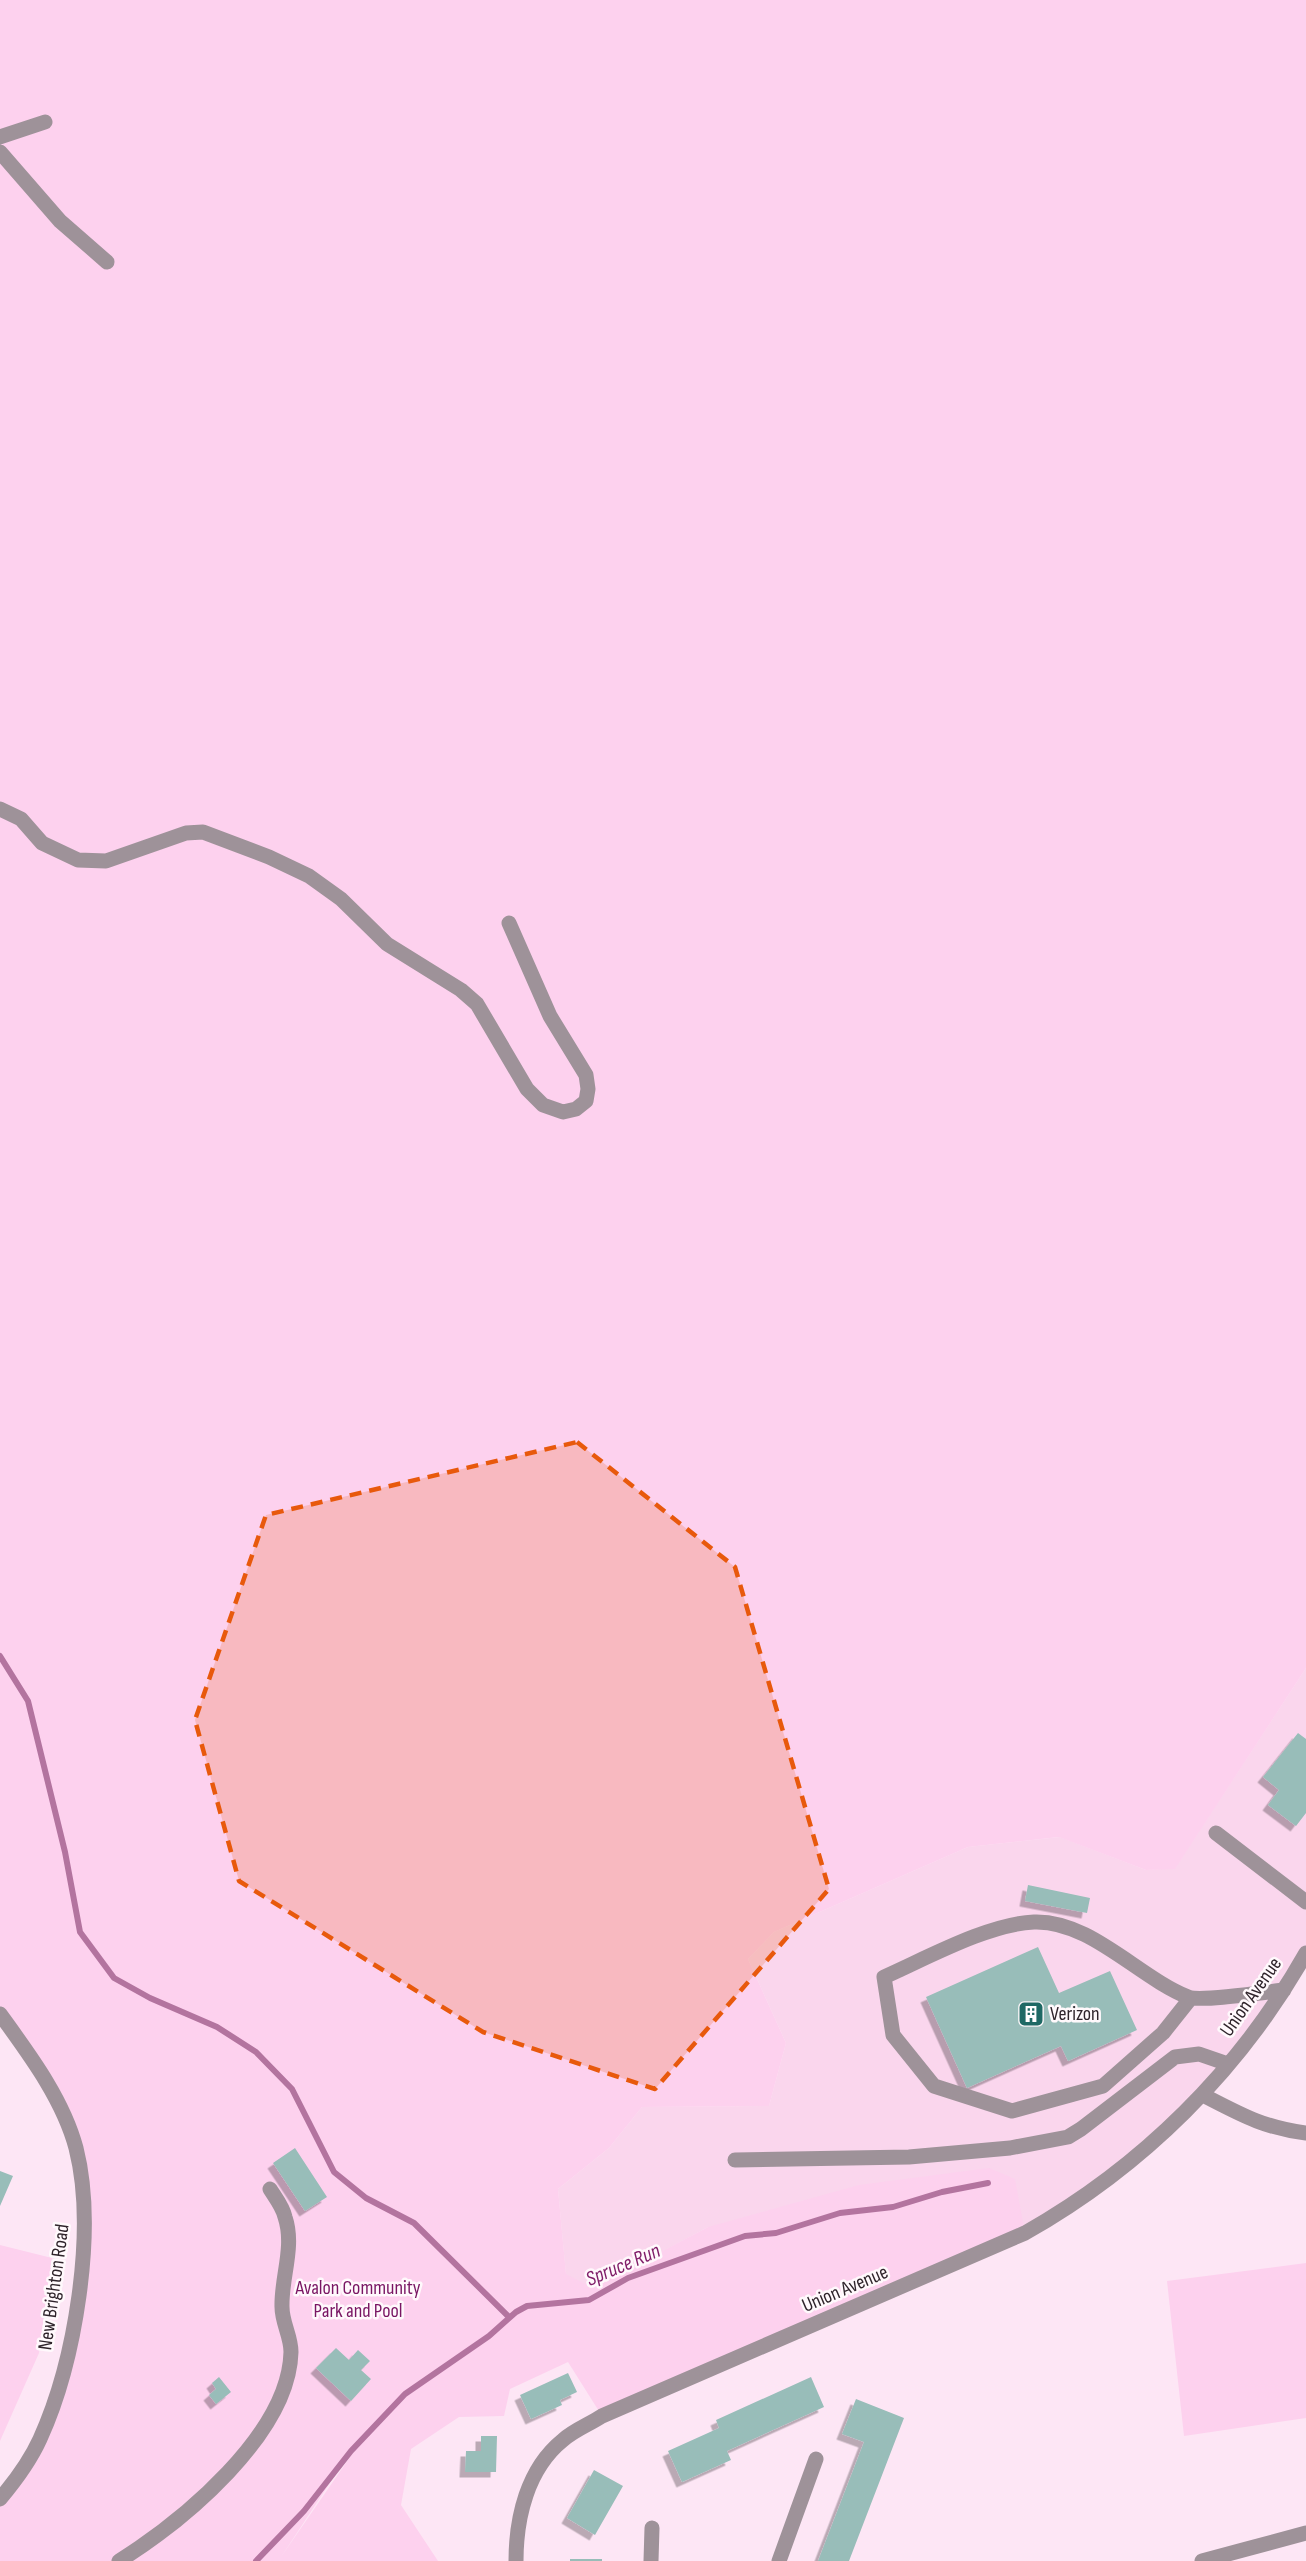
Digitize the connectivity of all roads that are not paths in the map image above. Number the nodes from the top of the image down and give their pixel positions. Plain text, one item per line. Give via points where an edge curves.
1 (45, 122) dead end
2 (0, 137) edge
3 (0, 152) edge
4 (107, 262) dead end
5 (0, 809) edge
6 (509, 923) dead end
7 (1216, 1833) dead end
8 (1306, 1902) edge
9 (1306, 1953) edge
10 (1284, 1990) junction
11 (1190, 1998) junction
12 (0, 2014) edge
13 (1228, 2064) junction
14 (1203, 2095) junction
15 (1306, 2133) edge
16 (735, 2160) dead end
17 (270, 2189) dead end
18 (816, 2459) dead end
19 (0, 2499) edge
20 (652, 2528) dead end
21 (1306, 2533) edge
22 (119, 2561) edge
23 (516, 2561) edge
24 (651, 2561) edge
25 (779, 2561) edge
26 (1202, 2561) edge

1 - 2 street
3 - 4 street via 60,221
5 - 6 street via 21,819 42,843 78,860 106,861 186,833 204,832 309,876 341,899 387,944 477,1004 527,1089 543,1105 563,1112 576,1109 586,1101 585,1075 550,1016
7 - 8 street
9 - 10 street, Union Avenue
10 - 11 street
10 - 13 street, Union Avenue
11 - 11 street via 1076,1929 1034,1922 982,1934 884,1977 893,2035 934,2086 1012,2111 1103,2086 1163,2033
12 - 19 street, New Brighton Road via 49,2087 66,2123 76,2148 85,2202 81,2274 67,2357 41,2437 29,2461
13 - 14 street, Union Avenue
13 - 16 street, Union Avenue via 1199,2054 1175,2057 1081,2129 1051,2142 909,2157
14 - 15 street via 1276,2129
14 - 23 street, Union Avenue via 1128,2164 1074,2205 1025,2234 602,2416 562,2440 530,2484 518,2517
17 - 22 street via 285,2214 289,2234 282,2307 291,2354 283,2388 263,2426 220,2481 169,2527
18 - 25 street
20 - 24 street
21 - 26 street

